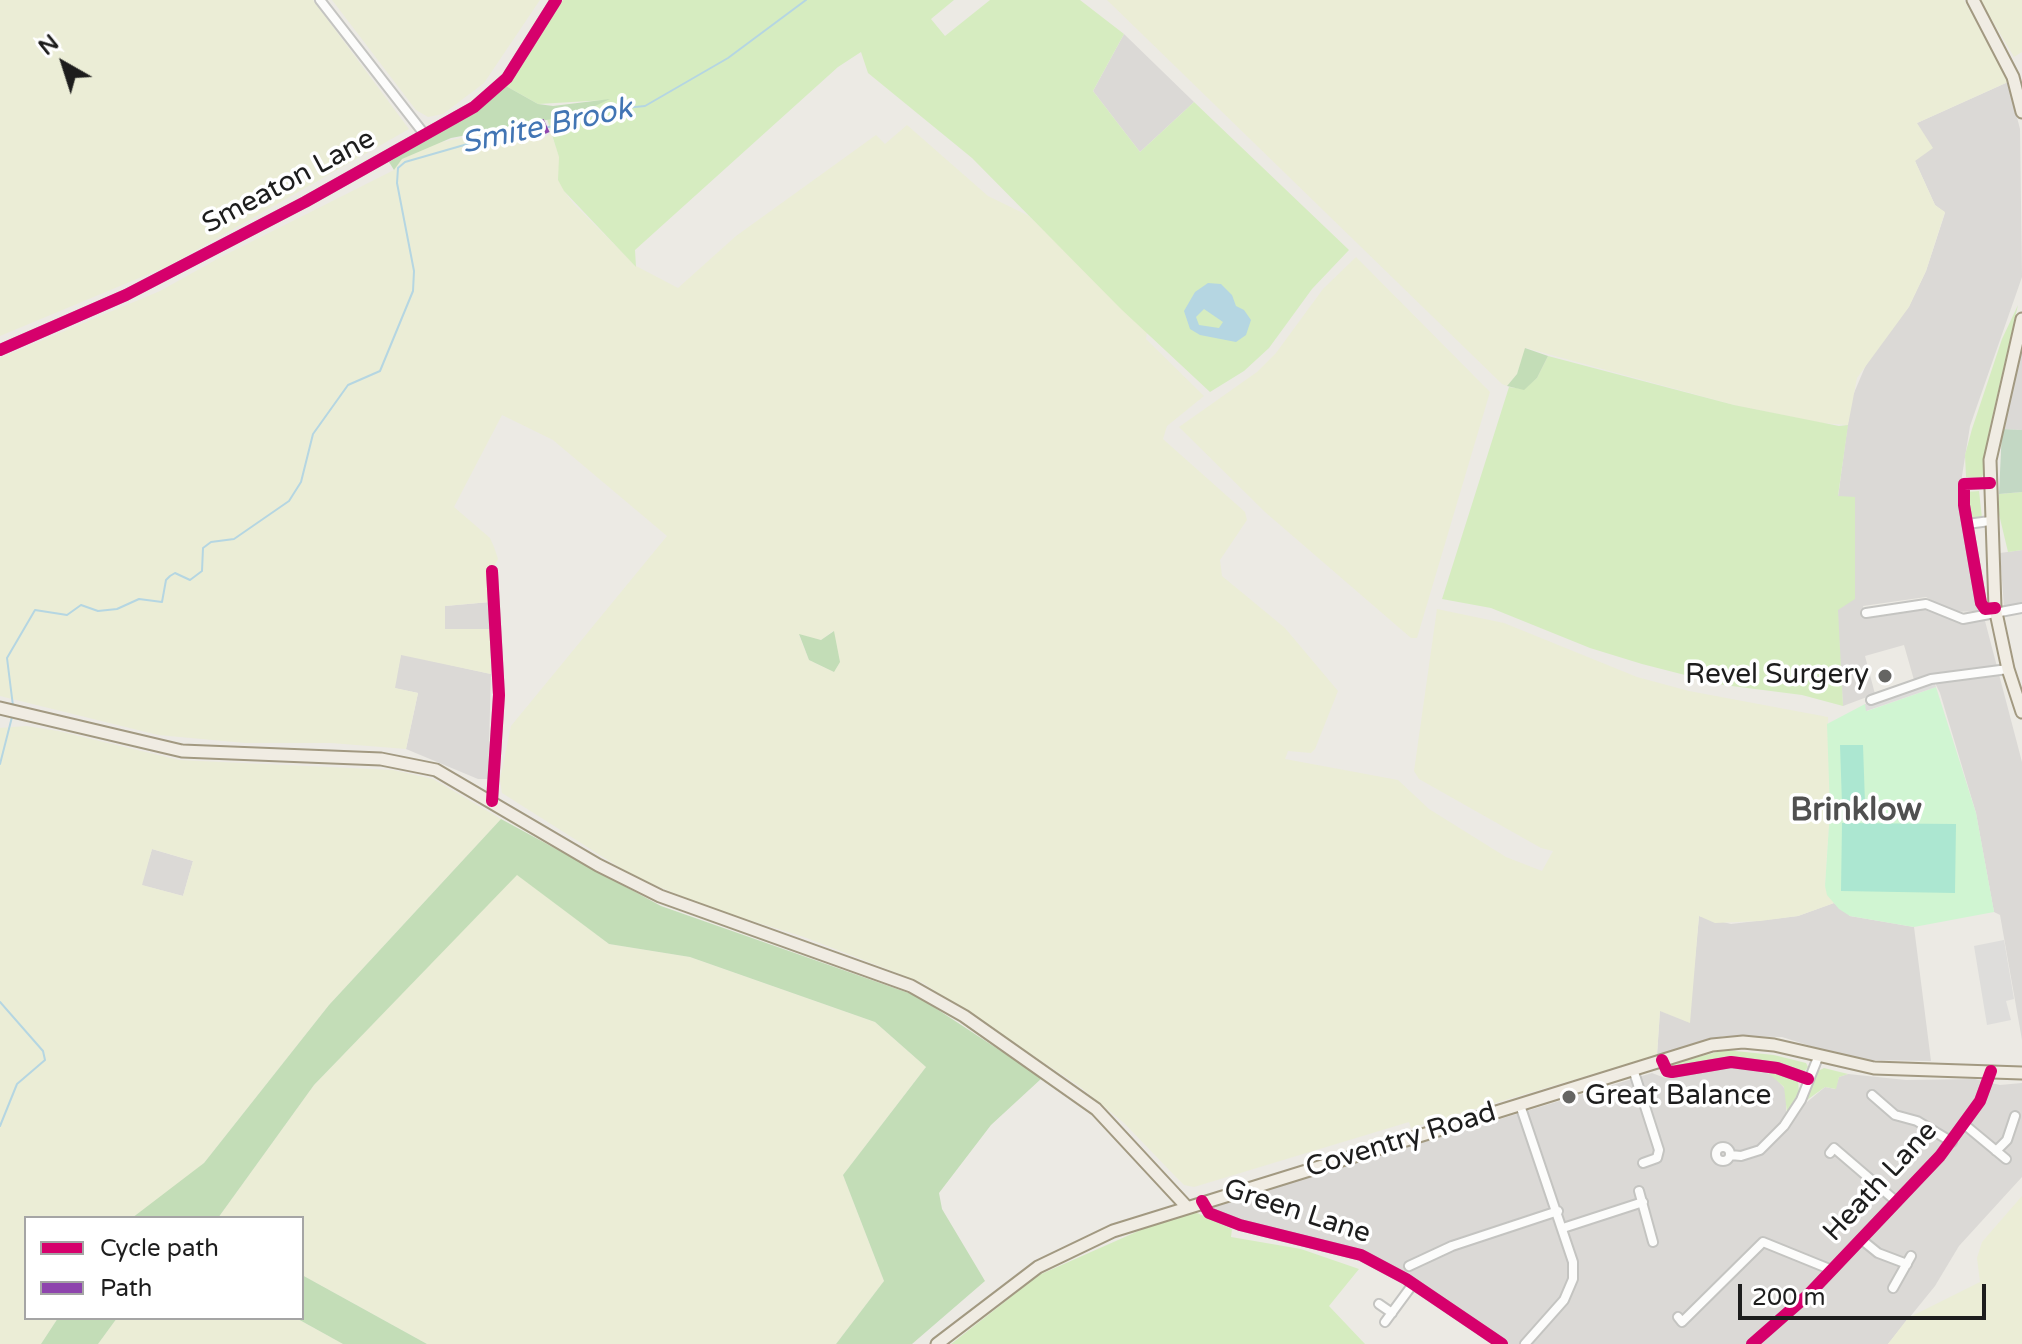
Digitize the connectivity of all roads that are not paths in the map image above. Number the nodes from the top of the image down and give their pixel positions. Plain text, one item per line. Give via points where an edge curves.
1 (320, 0) edge
2 (556, 0) edge
3 (1973, 0) edge
4 (2022, 112) edge
5 (425, 135) junction
6 (2022, 319) edge
7 (0, 350) edge
8 (1990, 483) junction
9 (1990, 521) junction
10 (1967, 524) junction
11 (1992, 553) junction
12 (1972, 556) junction
13 (492, 571) dead end
14 (2022, 608) edge
15 (1996, 611) junction
16 (1866, 613) dead end
17 (2008, 669) junction
18 (1871, 700) dead end
19 (2, 708) edge
20 (2022, 712) edge
21 (492, 801) junction
22 (1819, 1055) junction
23 (1662, 1060) junction
24 (1633, 1069) junction
25 (1991, 1071) junction
26 (2022, 1073) edge
27 (1808, 1079) junction
28 (1872, 1095) dead end
29 (1520, 1105) junction
30 (2015, 1116) dead end
31 (1965, 1125) junction
32 (1952, 1142) junction
33 (1996, 1151) junction
34 (1830, 1153) dead end
35 (1730, 1155) dead end
36 (2006, 1159) dead end
37 (1643, 1163) dead end
38 (1639, 1191) dead end
39 (1202, 1201) junction
40 (1643, 1202) junction
41 (1897, 1202) junction
42 (1186, 1206) junction
43 (1558, 1211) junction
44 (1563, 1228) junction
45 (1862, 1240) junction
46 (1653, 1242) dead end
47 (1409, 1266) dead end
48 (1832, 1270) junction
49 (1413, 1284) junction
50 (1893, 1288) dead end
51 (1379, 1304) dead end
52 (1392, 1313) junction
53 (1678, 1317) dead end
54 (1385, 1322) dead end
55 (937, 1344) edge
56 (1502, 1344) edge
57 (1525, 1344) edge
58 (1752, 1344) edge

1 - 5 street
2 - 5 street, Smeaton Lane via 491,95
3 - 4 main road via 2013,77
5 - 7 street, Smeaton Lane via 126,295
6 - 8 main road via 1998,414
8 - 9 main road
8 - 10 street via 1964,484
9 - 10 street
9 - 11 main road
10 - 12 street
11 - 12 street
11 - 15 main road
12 - 15 street via 1981,603
13 - 21 street via 499,695
14 - 15 street
15 - 16 street via 1963,619 1926,604
15 - 17 main road
17 - 18 street via 1931,679
17 - 20 main road
19 - 21 main road via 182,751 410,762
21 - 42 main road via 660,896 911,986 937,1001 1084,1100
22 - 23 main road, Coventry Road via 1774,1045 1726,1043
22 - 25 main road, Coventry Road via 1856,1066
22 - 27 street
23 - 24 main road, Coventry Road
23 - 27 street via 1672,1072 1731,1062 1777,1068
24 - 29 main road, Coventry Road
24 - 37 street via 1659,1150 1657,1158
25 - 26 main road, Coventry Road
25 - 31 street, Heath Lane
27 - 35 street via 1792,1116 1766,1145 1750,1155
28 - 32 street via 1895,1115
29 - 39 main road, Coventry Road
29 - 43 street
30 - 33 street via 2007,1140
31 - 32 street, Heath Lane
31 - 33 street
32 - 41 street, Heath Lane
33 - 36 street
34 - 41 street via 1834,1148
38 - 40 street
39 - 42 main road, Coventry Road
39 - 49 street, Green Lane via 1209,1213 1361,1255
40 - 44 street
40 - 46 street
41 - 45 street, Heath Lane
42 - 55 main road, Coventry Road via 1050,1260
43 - 44 street
43 - 47 street
44 - 57 street via 1573,1262 1570,1289
45 - 48 street, Heath Lane
45 - 50 street via 1878,1253 1909,1260
48 - 53 street via 1763,1242 1682,1322
48 - 58 street, Heath Lane
49 - 52 street
49 - 56 street, Green Lane
51 - 52 street
52 - 54 street

